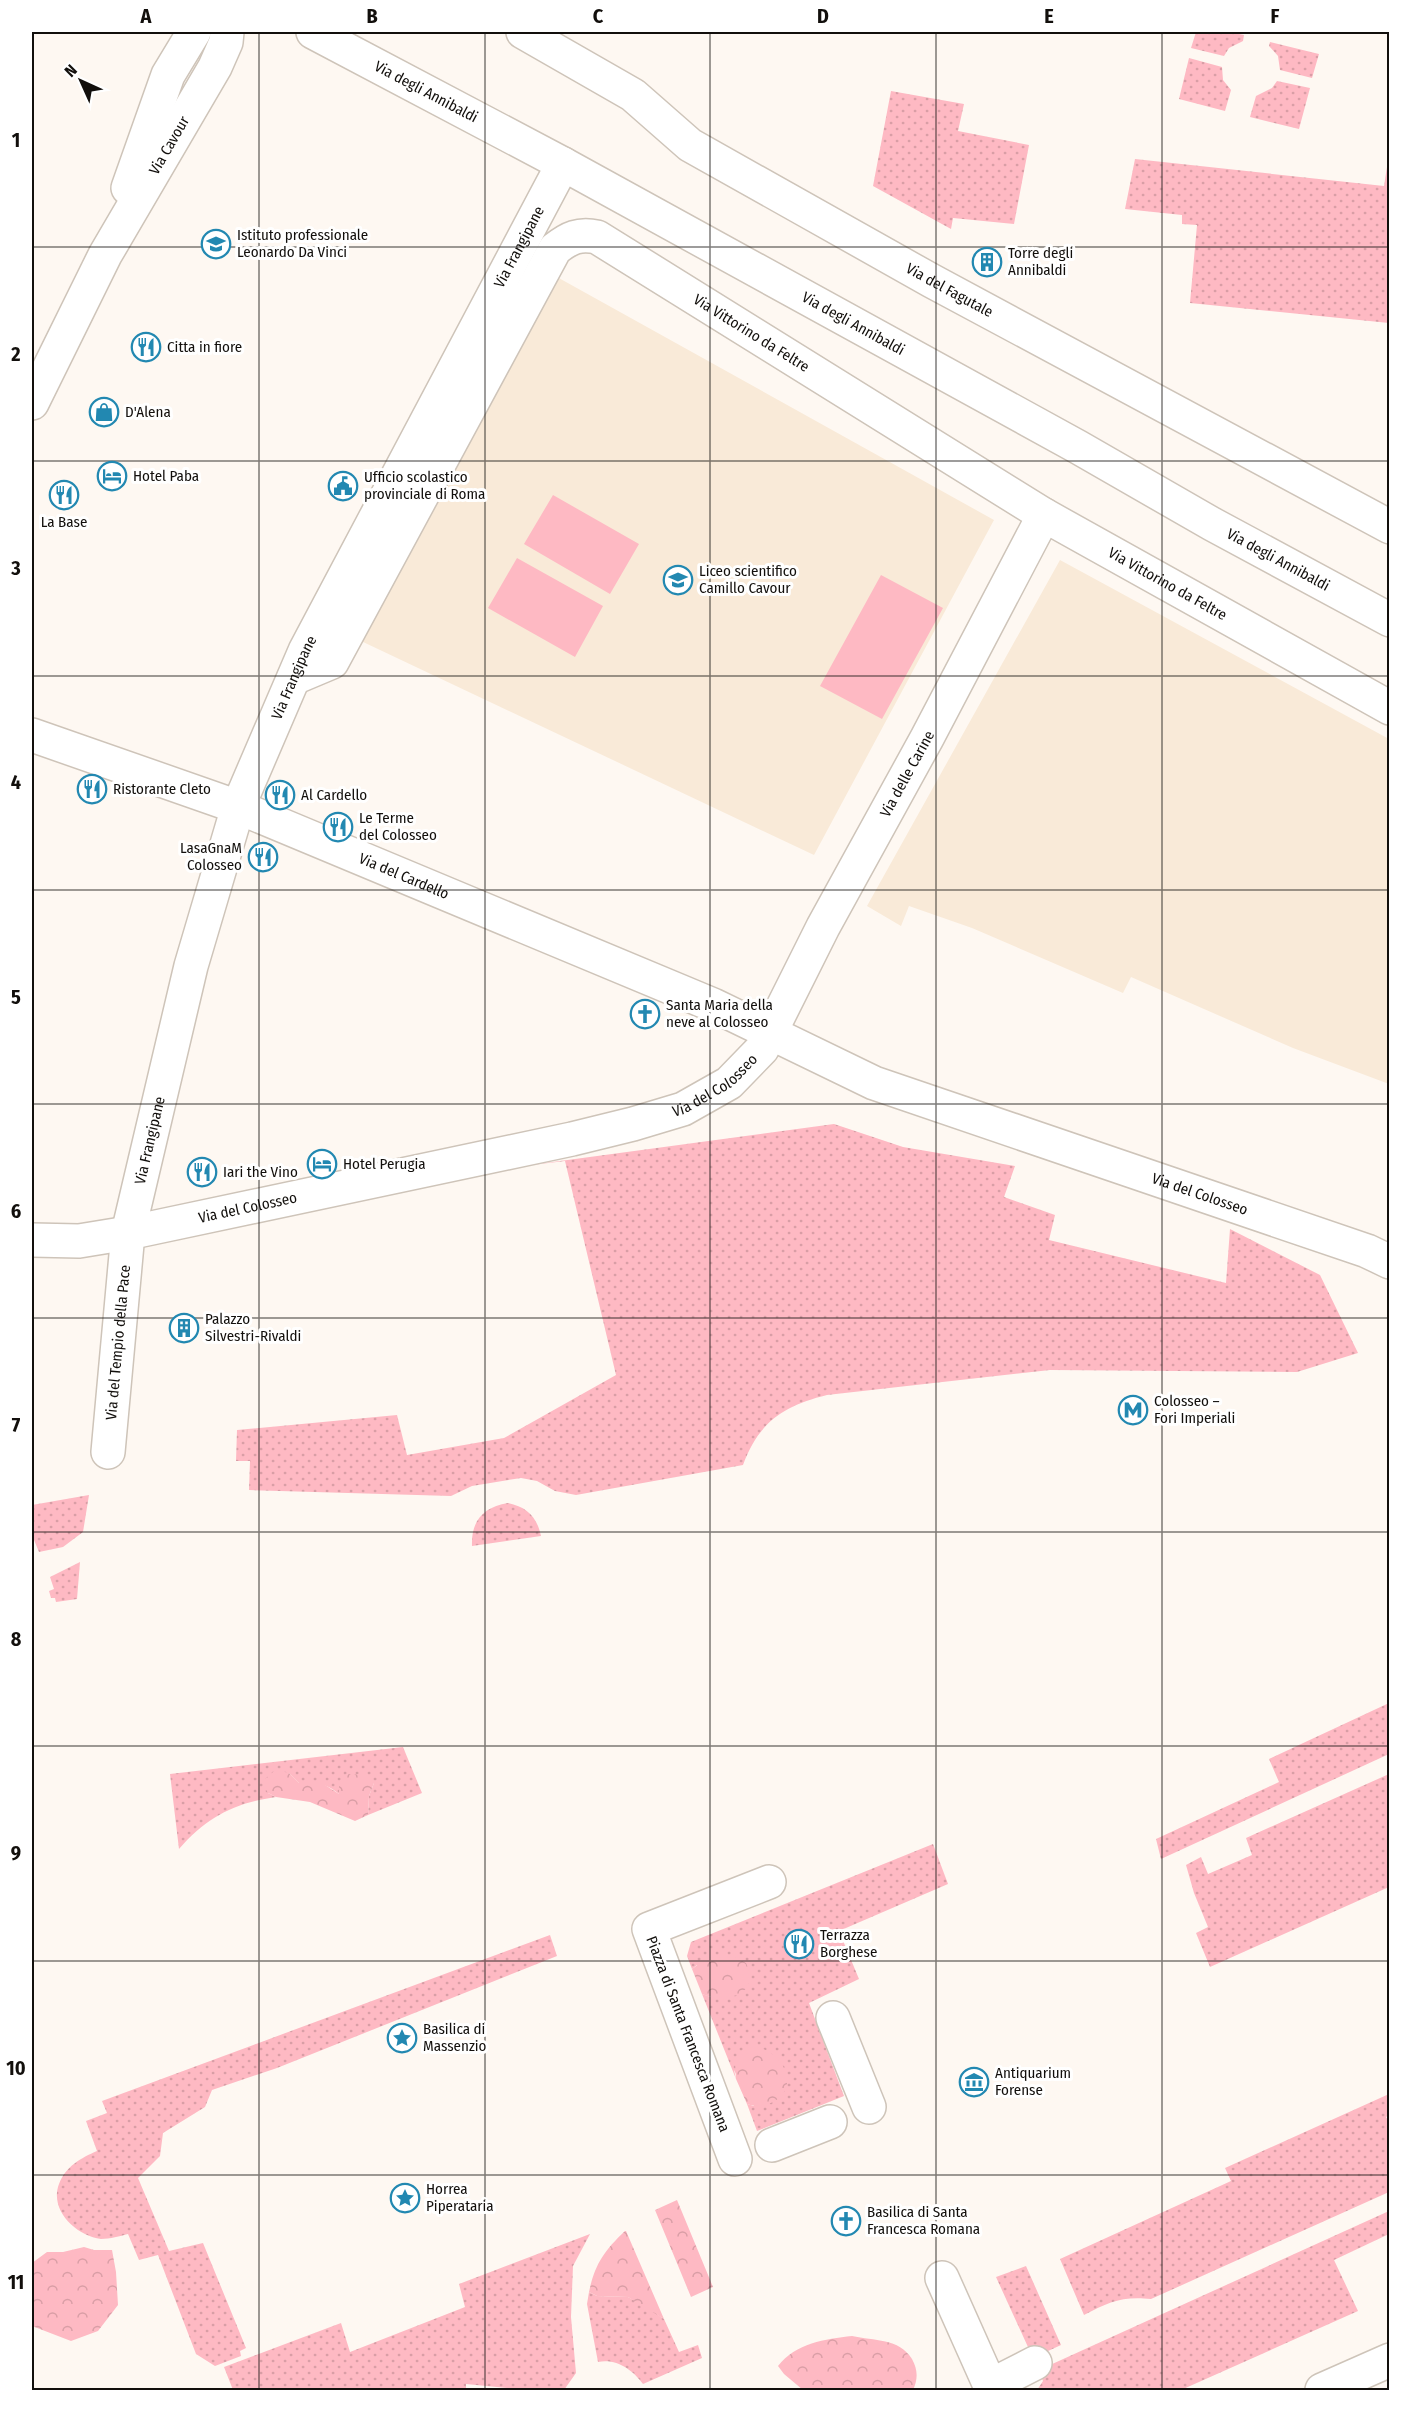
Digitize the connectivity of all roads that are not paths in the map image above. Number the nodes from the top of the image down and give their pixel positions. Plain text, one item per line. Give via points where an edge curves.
1 (194, 32) edge
2 (227, 32) edge
3 (313, 32) edge
4 (523, 32) edge
5 (563, 164) junction
6 (105, 255) junction
7 (32, 402) edge
8 (1044, 515) junction
9 (1389, 527) edge
10 (1389, 620) edge
11 (294, 678) junction
12 (1389, 708) edge
13 (32, 735) edge
14 (238, 807) junction
15 (770, 1032) junction
16 (128, 1233) junction
17 (32, 1240) edge
18 (1389, 1262) edge
19 (108, 1452) dead end
20 (769, 1882) dead end
21 (833, 2018) dead end
22 (869, 2107) dead end
23 (830, 2122) dead end
24 (772, 2145) dead end
25 (735, 2159) dead end
26 (942, 2278) dead end
27 (1389, 2360) edge
28 (1035, 2363) dead end
29 (991, 2388) edge
30 (1330, 2388) edge

1 - 6 street, Via Cavour via 168,75
2 - 6 street, Via Cavour via 223,51 200,94
3 - 5 street, Via degli Annibaldi
4 - 9 street, Via del Fagutale via 633,95 690,145
5 - 10 street, Via degli Annibaldi
5 - 11 street, Via Frangipane
6 - 7 street, Via Cavour
8 - 11 street, Via Vittorino da Feltre via 597,237 574,236 555,249 332,662
8 - 12 street, Via Vittorino da Feltre
8 - 15 street, Via delle Carine
11 - 14 street, Via Frangipane
13 - 14 street, Via del Cardello
14 - 15 street, Via del Cardello
14 - 16 street, Via Frangipane via 191,966
15 - 16 street, Via del Colosseo via 762,1049 729,1083 683,1109 572,1139
15 - 18 street, Via del Colosseo via 874,1083 1367,1251
16 - 17 street, Via del Colosseo via 79,1241
16 - 19 street, Via del Tempio della Pace
20 - 25 street, Piazza di Santa Francesca Romana via 649,1929
21 - 22 street
23 - 24 street
26 - 29 street
27 - 30 street
28 - 29 street

